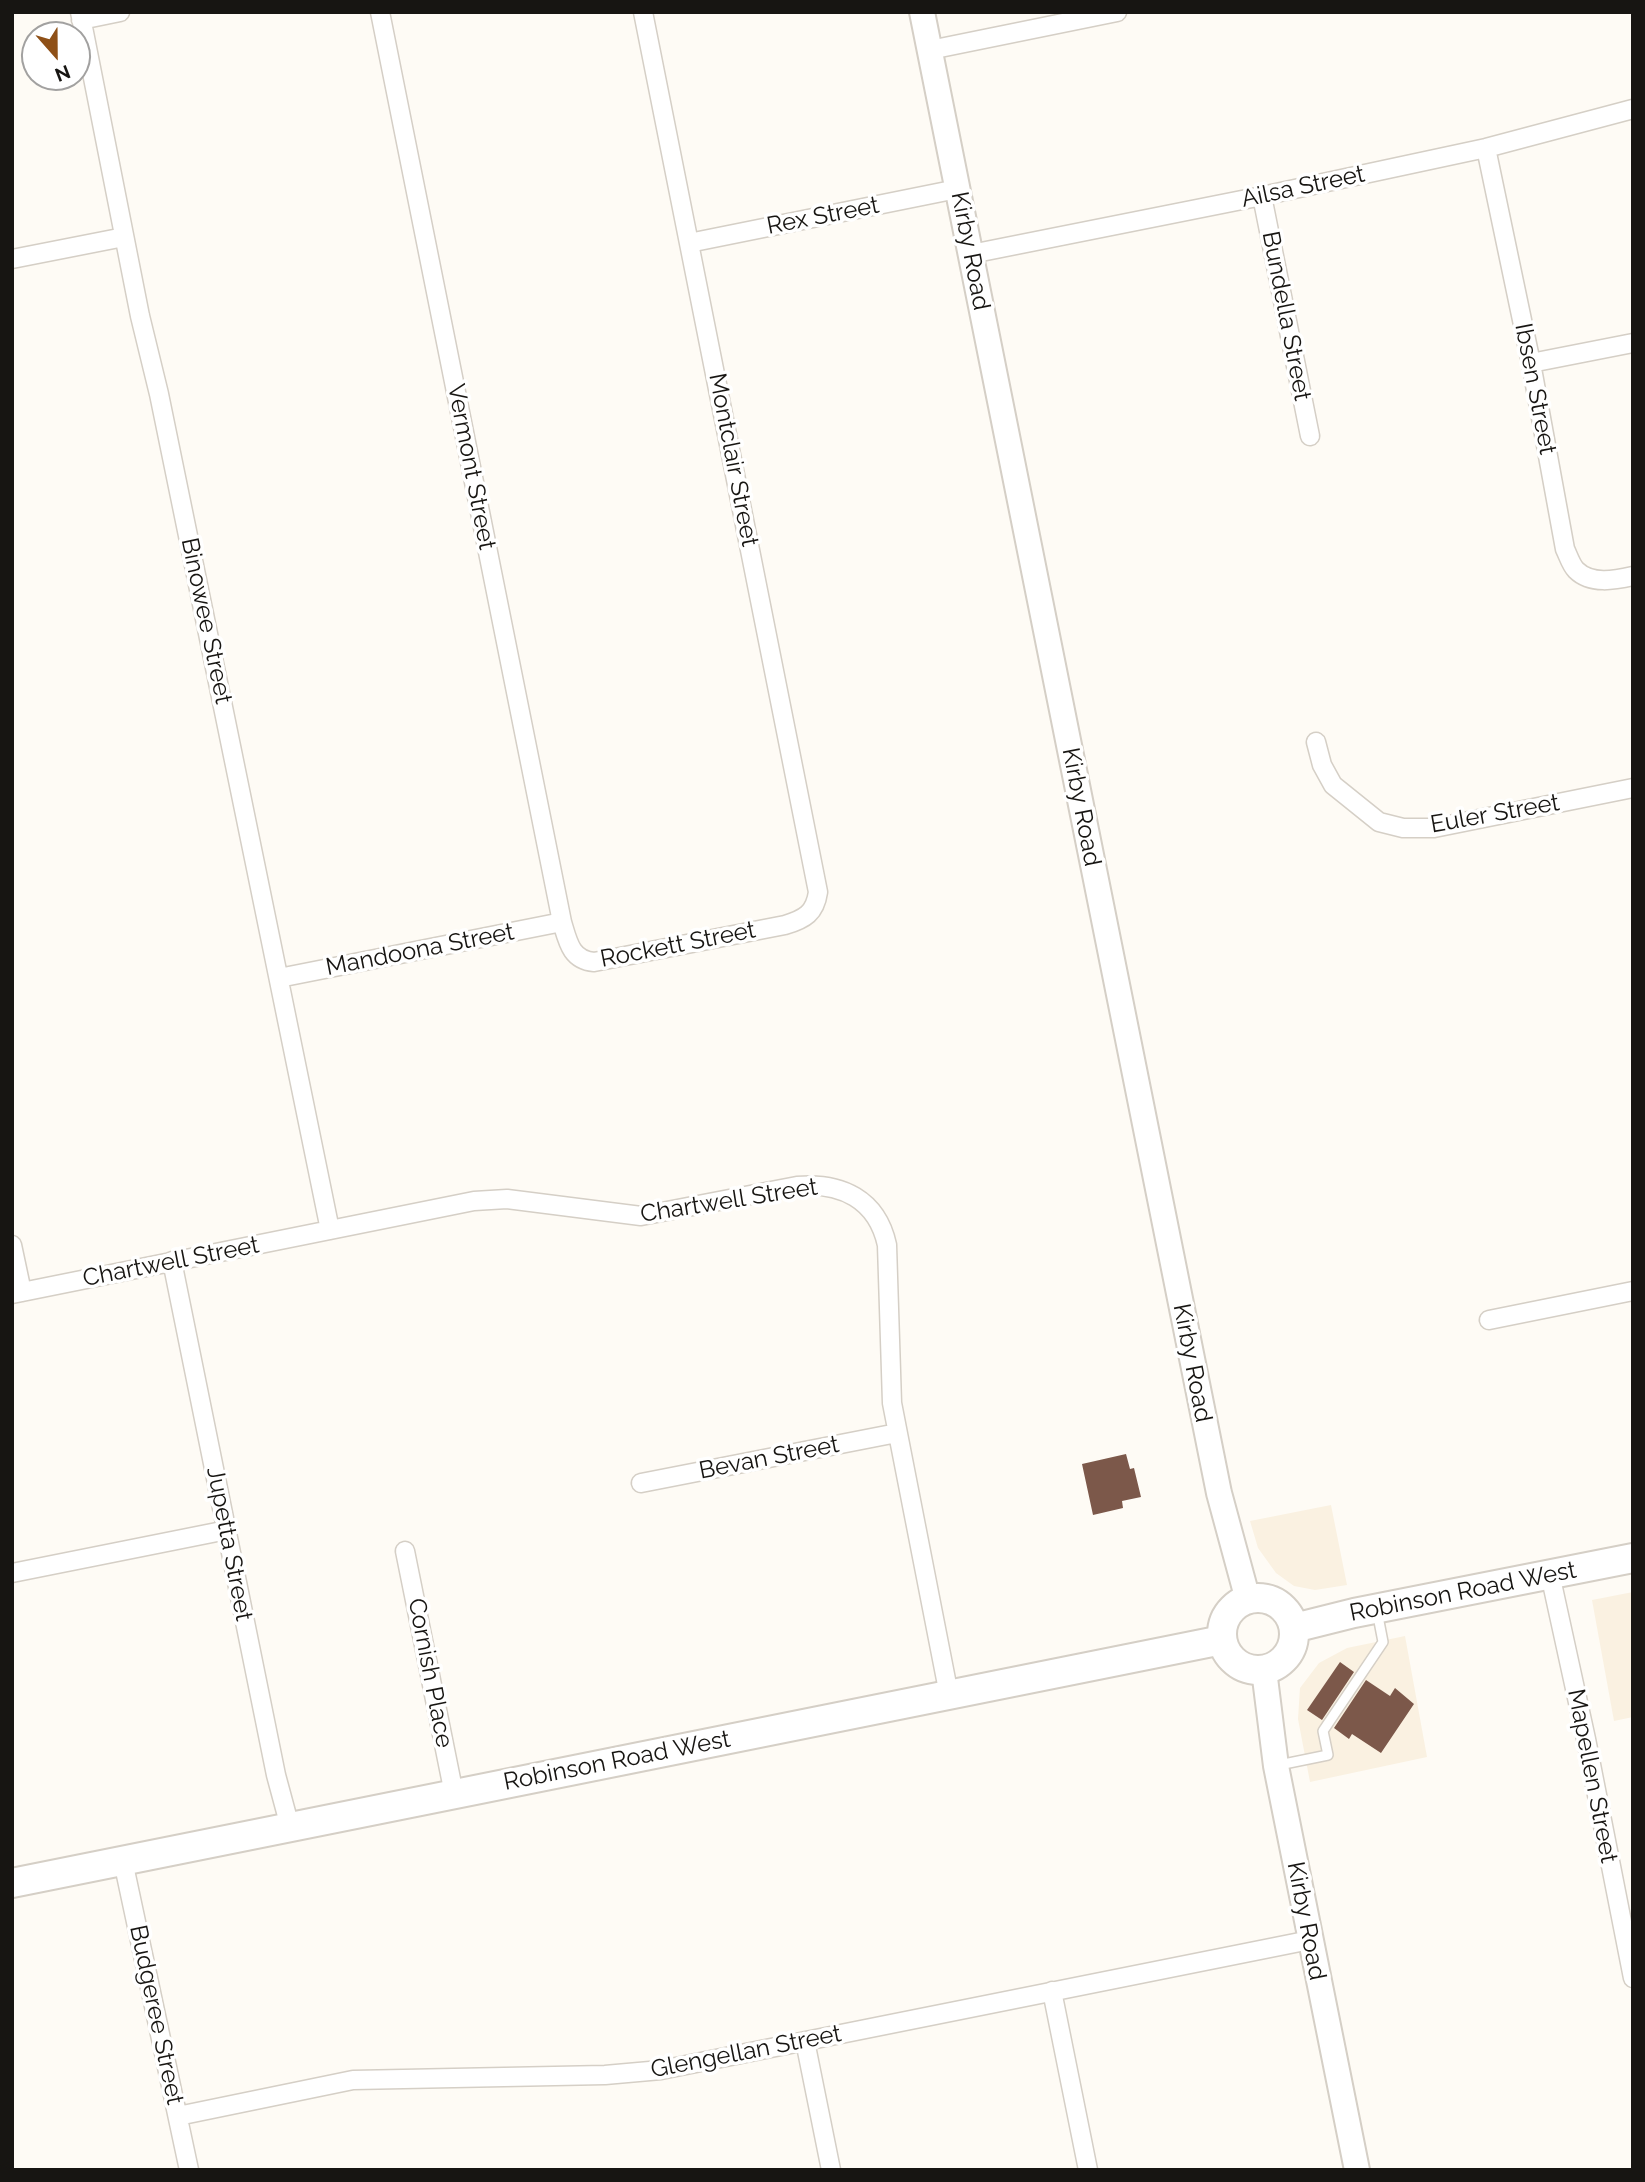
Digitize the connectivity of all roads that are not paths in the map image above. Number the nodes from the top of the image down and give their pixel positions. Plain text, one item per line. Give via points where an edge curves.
1 (120, 12) edge
2 (380, 12) edge
3 (643, 12) edge
4 (922, 12) edge
5 (1117, 12) edge
6 (80, 16) edge
7 (930, 50) junction
8 (1633, 110) edge
9 (1486, 148) junction
10 (957, 188) junction
11 (1262, 196) junction
12 (124, 237) junction
13 (689, 243) junction
14 (971, 254) junction
15 (12, 259) edge
16 (1633, 343) edge
17 (1531, 363) junction
18 (1310, 436) dead end
19 (1633, 576) edge
20 (1316, 741) dead end
21 (1633, 788) edge
22 (814, 908) joint
23 (562, 922) junction
24 (279, 978) junction
25 (330, 1230) junction
26 (12, 1245) edge
27 (172, 1261) junction
28 (1633, 1291) edge
29 (17, 1293) edge
30 (1489, 1320) dead end
31 (897, 1433) junction
32 (641, 1483) dead end
33 (227, 1530) junction
34 (405, 1551) dead end
35 (1633, 1558) edge
36 (12, 1573) edge
37 (1550, 1574) junction
38 (1248, 1600) junction
39 (1376, 1609) junction
40 (1294, 1628) junction
41 (1222, 1640) junction
42 (1264, 1670) junction
43 (949, 1695) junction
44 (1276, 1766) junction
45 (454, 1794) junction
46 (290, 1827) junction
47 (123, 1861) junction
48 (12, 1883) edge
49 (1625, 1903) edge
50 (1310, 1940) junction
51 (1633, 1978) edge
52 (1052, 1991) junction
53 (805, 2041) junction
54 (178, 2116) junction
55 (189, 2170) edge
56 (831, 2170) edge
57 (1088, 2170) edge
58 (1357, 2170) edge

1 - 6 street
2 - 23 street, Vermont Street
3 - 13 street, Montclair Street
4 - 7 street, Kirby Road
5 - 7 street
6 - 12 street, Binowee Street
7 - 10 street, Kirby Road
8 - 9 street, Ailsa Street
9 - 11 street, Ailsa Street
9 - 17 street, Ibsen Street
10 - 13 street, Rex Street
10 - 14 street, Kirby Road
11 - 14 street, Ailsa Street
11 - 18 street, Bundella Street
12 - 15 street
12 - 24 street, Binowee Street
13 - 22 street, Montclair Street via 818,882
14 - 38 street, Kirby Road via 1219,1493
16 - 17 street
17 - 19 street, Ibsen Street via 1565,549 1576,570 1594,580
20 - 21 street, Euler Street via 1333,785 1379,821 1404,828 1434,828
22 - 23 street, Rockett Street via 801,920 785,925 594,962 574,955
23 - 24 street, Mandoona Street
24 - 25 street, Binowee Street
25 - 27 street, Chartwell Street
25 - 31 street, Chartwell Street via 491,1199 640,1216 797,1186 843,1190 872,1213 887,1245
26 - 29 street
27 - 29 street, Chartwell Street
27 - 33 street, Jupetta Street
28 - 30 street
31 - 32 street, Bevan Street
31 - 43 street, Chartwell Street
33 - 36 street
33 - 46 street, Jupetta Street
34 - 45 street, Cornish Place
35 - 37 main road, Robinson Road West
37 - 39 main road, Robinson Road West
37 - 49 street, Mapellen Street
38 - 40 main road via 1260,1598 1282,1607
38 - 41 main road via 1235,1606 1226,1618
39 - 40 main road, Robinson Road West
39 - 44 lane via 1383,1642 1323,1731 1328,1755
40 - 42 main road via 1288,1656
41 - 42 main road via 1239,1665
41 - 43 main road, Robinson Road West
42 - 44 street, Kirby Road
43 - 45 main road, Robinson Road West
44 - 50 street, Kirby Road
45 - 46 main road, Robinson Road West
46 - 47 main road, Robinson Road West
47 - 48 main road, Robinson Road West
47 - 54 street, Budgeree Street
49 - 51 street, Mapellen Street
50 - 52 street, Glengellan Street
50 - 58 street, Kirby Road
52 - 53 street, Glengellan Street
52 - 57 street
53 - 54 street, Glengellan Street via 635,2074 352,2080
53 - 56 street
54 - 55 street, Budgeree Street

